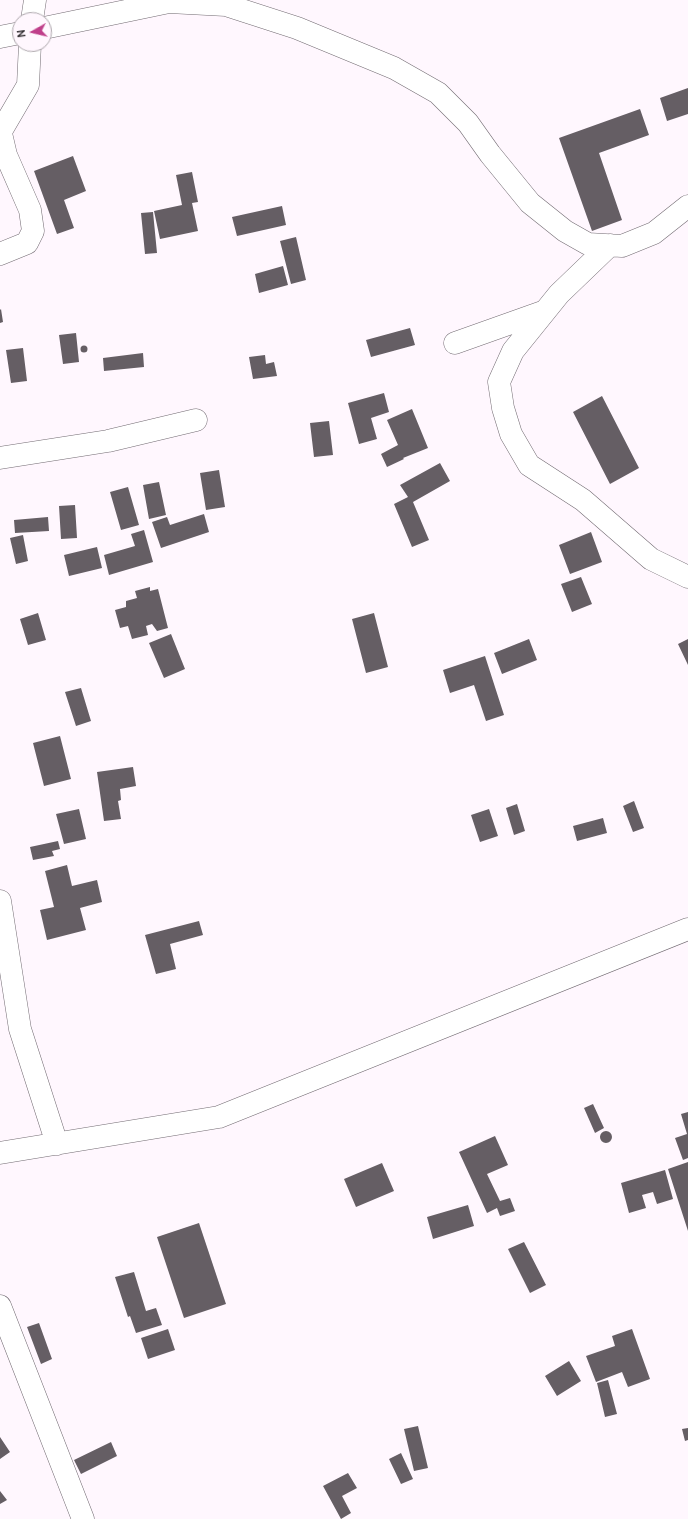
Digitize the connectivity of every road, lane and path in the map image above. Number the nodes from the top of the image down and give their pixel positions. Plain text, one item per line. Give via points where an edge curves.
1 (35, 0) edge
2 (33, 12) edge
3 (52, 26) edge
4 (12, 35) edge
5 (0, 37) edge
6 (30, 52) edge
7 (0, 129) edge
8 (0, 132) edge
9 (688, 206) edge
10 (610, 245) junction
11 (0, 254) edge
12 (546, 311) junction
13 (455, 343) dead end
14 (196, 420) dead end
15 (0, 458) edge
16 (688, 577) edge
17 (0, 901) edge
18 (688, 929) edge
19 (57, 1144) junction
20 (0, 1152) edge
21 (0, 1306) edge
22 (84, 1519) edge

1 - 2 street
3 - 10 street via 169,2 226,5 297,28 394,68 438,93 468,123 530,203 565,231 588,244
4 - 5 street
6 - 8 street via 28,85
7 - 8 street
8 - 11 street via 6,155 30,210 33,231 28,243
9 - 10 street via 654,233 622,246
10 - 12 street via 559,294
12 - 13 street
12 - 16 street via 513,351 499,382 511,434 529,465 583,500 651,559
14 - 15 street via 108,441
17 - 19 street via 20,1030
18 - 19 street via 219,1117
19 - 20 street
21 - 22 street

